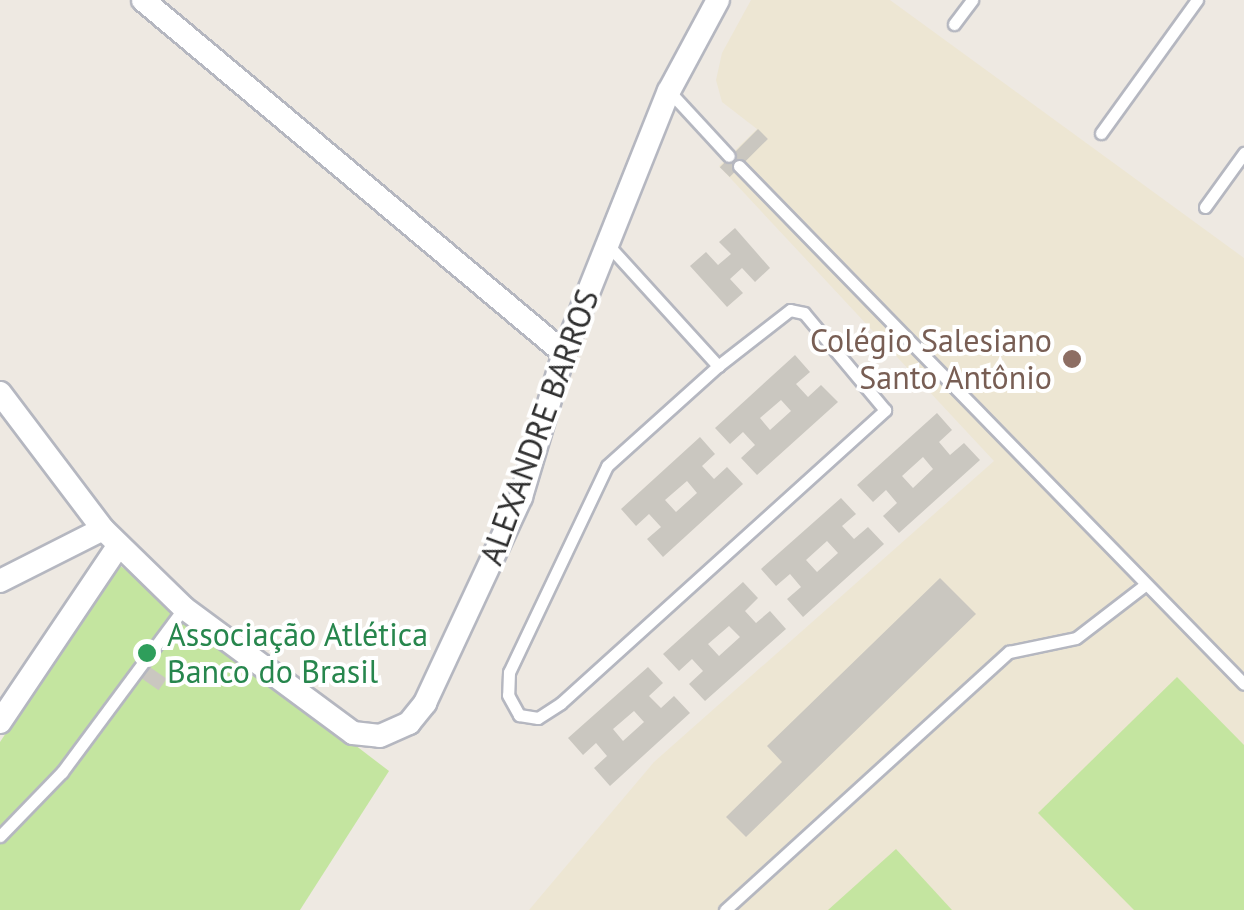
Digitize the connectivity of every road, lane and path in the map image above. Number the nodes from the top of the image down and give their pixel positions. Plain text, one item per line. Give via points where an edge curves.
1 (143, 0) edge
2 (718, 0) edge
3 (972, 0) edge
4 (1193, 1) edge
5 (954, 24) dead end
6 (669, 91) junction
7 (1101, 132) dead end
8 (1244, 153) edge
9 (729, 156) dead end
10 (739, 166) dead end
11 (1205, 207) dead end
12 (608, 245) junction
13 (564, 353) junction
14 (718, 366) junction
15 (0, 393) edge
16 (111, 537) junction
17 (0, 581) edge
18 (1146, 584) junction
19 (184, 608) junction
20 (1244, 684) edge
21 (0, 722) edge
22 (0, 836) edge
23 (725, 910) edge

1 - 13 street
2 - 6 street, ALEXANDRE BARROS
3 - 5 lane
4 - 7 lane
6 - 9 lane
6 - 12 street, ALEXANDRE BARROS
8 - 11 lane
10 - 18 lane
12 - 13 street, ALEXANDRE BARROS
12 - 14 lane
13 - 19 street, ALEXANDRE BARROS via 520,497 425,703 409,723 380,736 353,733
14 - 14 lane via 599,480 509,672 508,695 519,714 538,718 561,703 885,410 804,313 790,310
15 - 16 street, ALEXANDRE BARROS
16 - 17 street
16 - 19 street, ALEXANDRE BARROS
16 - 21 street
18 - 20 lane
18 - 23 lane via 1076,638 1008,652
19 - 22 lane via 62,772

